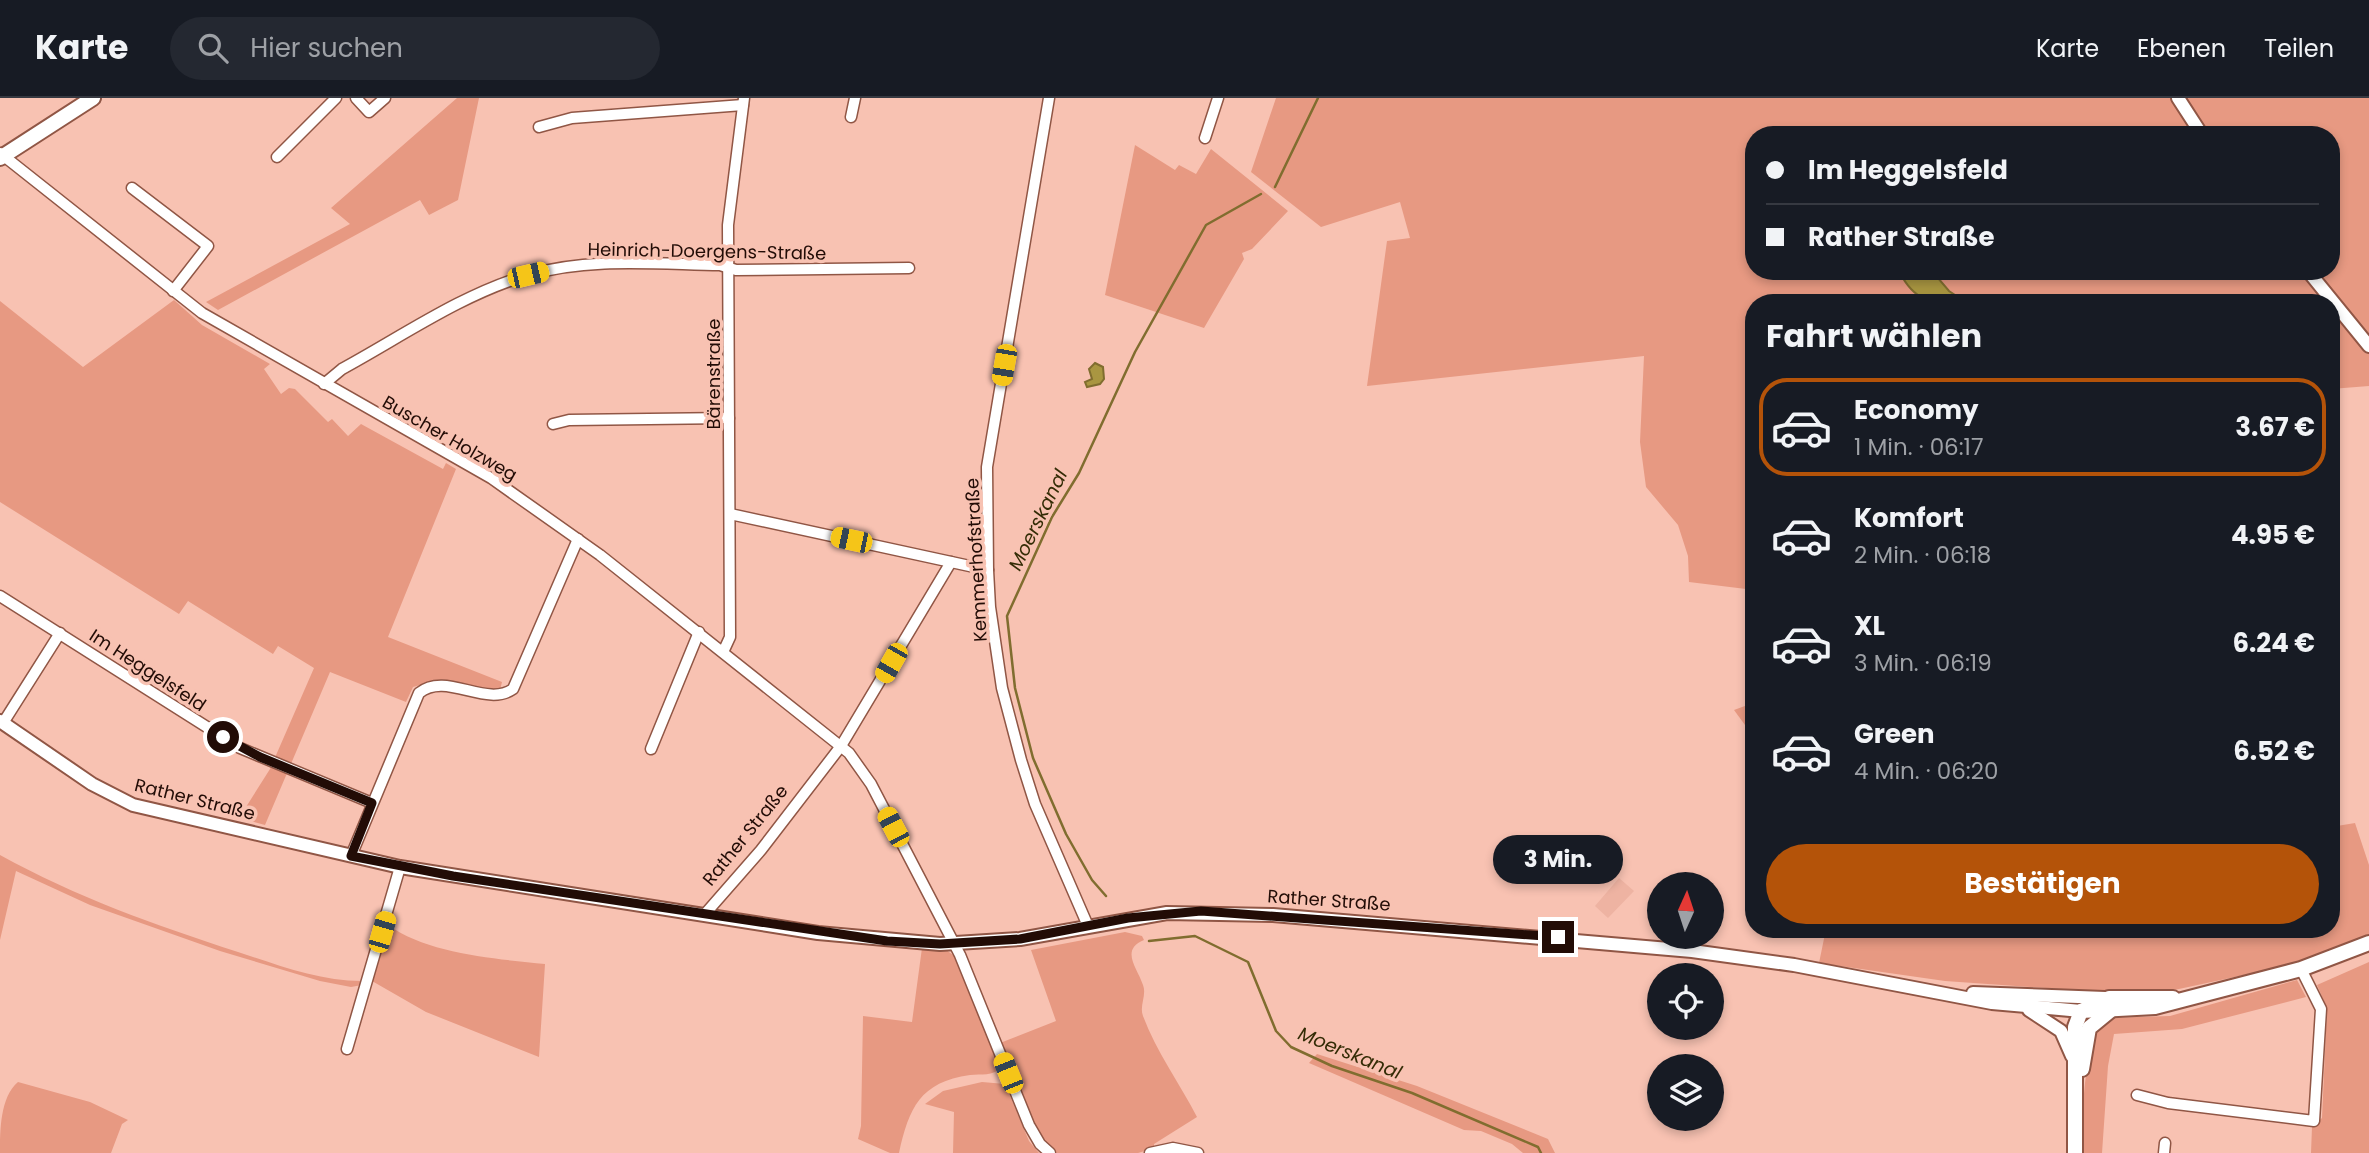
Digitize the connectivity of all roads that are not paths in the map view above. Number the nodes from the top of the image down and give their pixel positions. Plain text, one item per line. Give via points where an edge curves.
1 (93, 98) edge
2 (337, 98) edge
3 (356, 98) edge
4 (385, 98) edge
5 (855, 98) edge
6 (1049, 98) edge
7 (1219, 98) edge
8 (2178, 98) edge
9 (743, 101) edge
10 (851, 117) dead end
11 (2196, 126) edge
12 (539, 127) dead end
13 (1205, 138) dead end
14 (1, 156) edge
15 (276, 158) dead end
16 (132, 188) dead end
17 (728, 268) junction
18 (909, 268) dead end
19 (2315, 280) edge
20 (173, 291) junction
21 (2327, 294) edge
22 (2340, 310) edge
23 (2369, 346) edge
24 (324, 384) junction
25 (729, 418) junction
26 (553, 424) dead end
27 (730, 514) junction
28 (578, 539) junction
29 (951, 562) junction
30 (988, 570) junction
31 (0, 596) edge
32 (699, 632) junction
33 (60, 633) junction
34 (724, 650) junction
35 (1, 722) edge
36 (841, 746) junction
37 (651, 749) dead end
38 (372, 803) junction
39 (351, 856) junction
40 (400, 867) junction
41 (705, 915) junction
42 (1088, 926) junction
43 (954, 943) junction
44 (2369, 943) edge
45 (2301, 969) junction
46 (1949, 993) junction
47 (2111, 1004) junction
48 (2019, 1006) junction
49 (2082, 1007) junction
50 (2089, 1028) junction
51 (346, 1049) dead end
52 (2077, 1087) junction
53 (2137, 1095) dead end
54 (1050, 1153) edge
55 (1150, 1153) edge
56 (1198, 1153) edge
57 (2075, 1153) edge

1 - 14 main road
2 - 15 street
3 - 4 street via 369,112
5 - 10 street
6 - 30 street, Kemmerhofstraße via 987,467
7 - 13 street
8 - 11 street
9 - 12 street via 572,118
9 - 17 street, Bärenstraße via 730,199
14 - 20 street, Buscher Holzweg
16 - 20 street via 208,246
17 - 18 street, Heinrich-Doergens-Straße
17 - 24 street, Heinrich-Doergens-Straße via 613,264 528,275 476,295 342,369
17 - 25 street, Bärenstraße
19 - 21 street
20 - 24 street, Buscher Holzweg via 202,313
22 - 23 street
24 - 28 street, Buscher Holzweg via 491,478
25 - 26 street via 569,419
25 - 27 street, Bärenstraße
27 - 29 street
27 - 34 street, Bärenstraße via 730,637
28 - 32 street, Buscher Holzweg
28 - 38 street via 513,689 499,694 440,686 423,690
29 - 30 street
29 - 36 street, Rather Straße
30 - 42 street, Kemmerhofstraße via 1002,688 1021,760
31 - 33 street, Im Heggelsfeld
32 - 34 street, Buscher Holzweg
32 - 37 street
33 - 35 street
33 - 38 street, Im Heggelsfeld via 240,748
34 - 36 street, Buscher Holzweg
35 - 39 street, Rather Straße via 119,800
36 - 41 street, Rather Straße
36 - 43 street, Buscher Holzweg via 863,771
38 - 39 street
39 - 40 street, Rather Straße
40 - 41 street, Rather Straße
40 - 51 street
41 - 43 street, Rather Straße via 868,939
42 - 43 street, Rather Straße via 1020,939
42 - 46 street, Rather Straße via 1201,911 1372,922 1678,949
43 - 54 street, Buscher Holzweg via 1030,1125
44 - 45 main road, Rather Straße
45 - 47 main road, Rather Straße via 2155,1007
45 - 53 street via 2321,1009 2314,1121
46 - 48 street, Rather Straße
46 - 49 street, Rather Straße
47 - 49 main road, Rather Straße
47 - 50 main road
48 - 49 street, Rather Straße
48 - 52 street, Rather Straße via 2048,1020 2065,1036
49 - 50 main road via 2090,1018
49 - 52 main road via 2075,1027
50 - 52 main road
52 - 57 main road
55 - 56 street via 1180,1148

